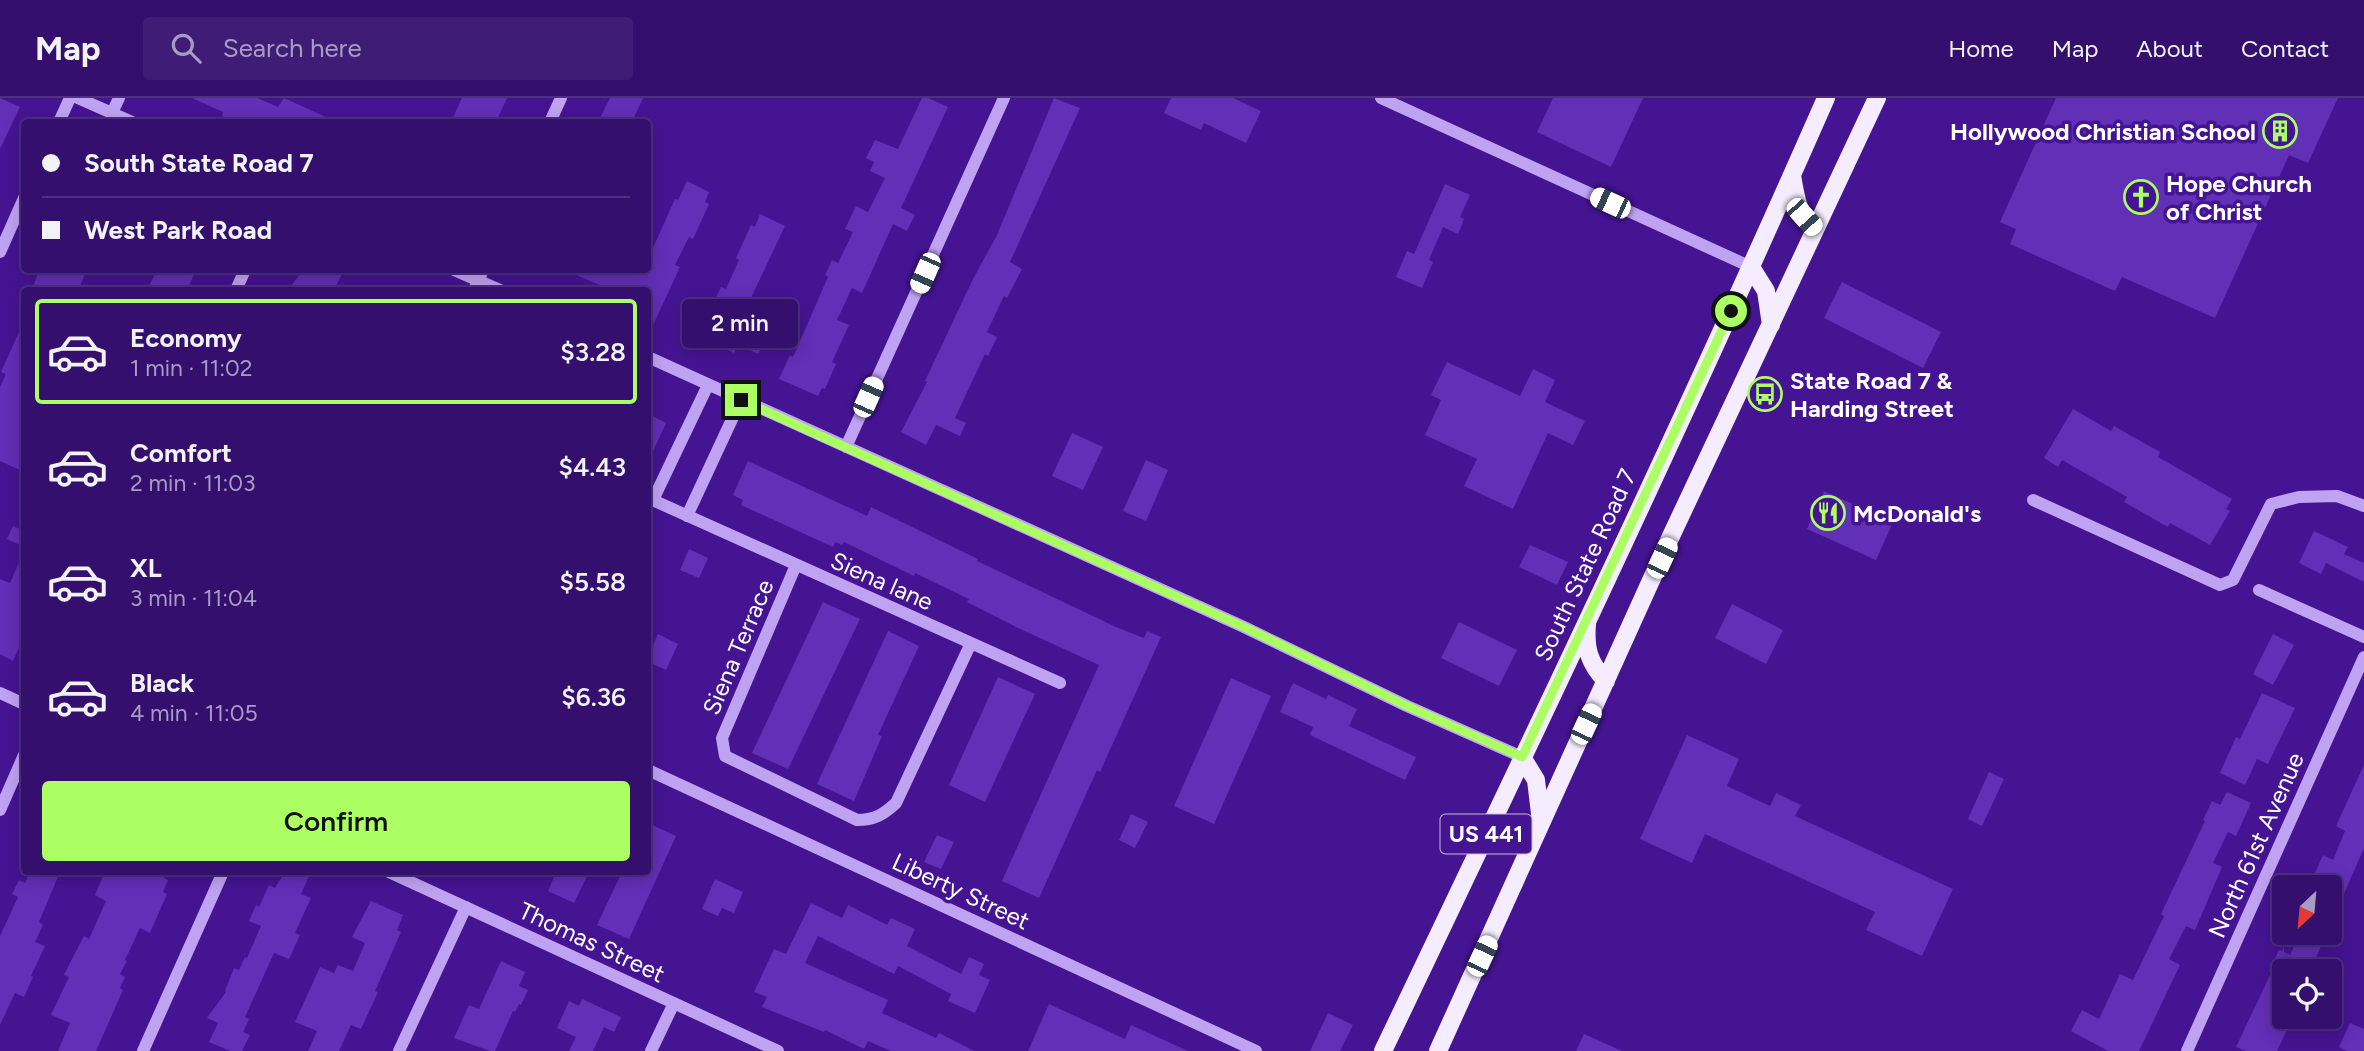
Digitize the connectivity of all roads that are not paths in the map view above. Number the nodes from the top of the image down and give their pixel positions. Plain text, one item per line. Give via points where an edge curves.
1 (70, 98) edge
2 (78, 98) edge
3 (119, 98) edge
4 (561, 98) edge
5 (1004, 98) edge
6 (1381, 98) edge
7 (1826, 98) edge
8 (1877, 98) edge
9 (112, 113) junction
10 (60, 119) edge
11 (125, 119) edge
12 (551, 119) edge
13 (1792, 175) junction
14 (21, 205) edge
15 (1814, 229) junction
16 (0, 252) edge
17 (1751, 267) junction
18 (461, 273) edge
19 (478, 280) edge
20 (1771, 324) junction
21 (651, 358) edge
22 (708, 385) junction
23 (741, 400) junction
24 (846, 447) junction
25 (651, 497) edge
26 (651, 499) edge
27 (2033, 500) dead end
28 (2364, 506) edge
29 (687, 516) junction
30 (796, 565) junction
31 (2259, 590) dead end
32 (1587, 617) junction
33 (2364, 637) edge
34 (971, 643) junction
35 (2364, 657) edge
36 (1605, 681) junction
37 (1060, 684) dead end
38 (0, 693) edge
39 (21, 703) edge
40 (1522, 757) junction
41 (21, 762) edge
42 (651, 771) edge
43 (0, 810) edge
44 (1541, 825) junction
45 (222, 875) edge
46 (396, 875) edge
47 (466, 907) junction
48 (674, 1003) junction
49 (144, 1051) edge
50 (399, 1051) edge
51 (652, 1051) edge
52 (778, 1051) edge
53 (1256, 1051) edge
54 (1383, 1051) edge
55 (1438, 1051) edge
56 (2187, 1051) edge

1 - 10 street
2 - 9 street
3 - 9 street
4 - 12 street
5 - 24 street
6 - 17 street
7 - 13 main road, South State Road 7 / US 441
8 - 15 main road, US 441
9 - 11 street
13 - 15 main road via 1797,204
13 - 17 main road, South State Road 7 / US 441
14 - 16 street
15 - 20 main road, US 441
17 - 20 main road via 1766,290
17 - 32 main road, South State Road 7 / US 441
18 - 19 street
20 - 36 main road, US 441
21 - 22 street
22 - 23 street
22 - 25 street, Siena lane
23 - 24 street
23 - 29 street
24 - 40 street
26 - 29 street, Siena lane
27 - 28 street via 2220,585 2232,580 2272,504 2299,497 2337,496
29 - 30 street, Siena lane
30 - 34 street, Siena lane
30 - 34 street, Siena Terrace via 722,738 725,756 857,820 885,814 896,803
31 - 33 street
32 - 36 main road via 1587,655
32 - 40 main road, South State Road 7 / US 441
34 - 37 street, Siena lane
35 - 56 street, North 61st Avenue
36 - 44 main road, US 441
38 - 39 street
40 - 44 main road via 1536,780
40 - 54 main road, South State Road 7 / US 441
41 - 43 street
42 - 53 street, Liberty Street
44 - 55 main road, US 441
45 - 49 street
46 - 47 street, Thomas Street
47 - 48 street, Thomas Street
47 - 50 street
48 - 51 street
48 - 52 street, Thomas Street

